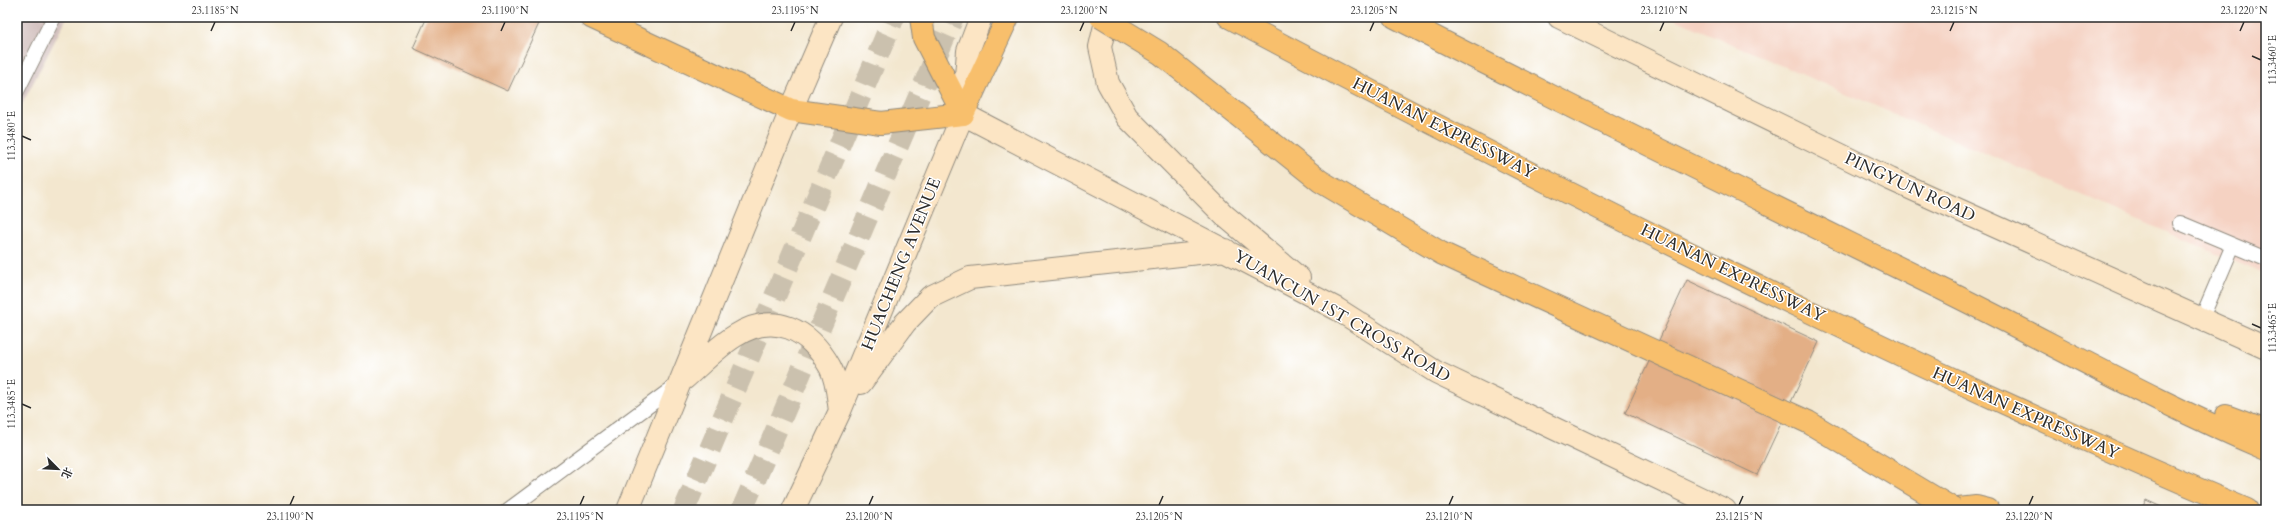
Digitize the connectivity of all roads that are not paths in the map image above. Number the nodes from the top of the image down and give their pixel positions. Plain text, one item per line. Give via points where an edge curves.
1 (54, 17) edge
2 (591, 17) edge
3 (831, 17) edge
4 (921, 17) edge
5 (981, 17) edge
6 (1008, 17) edge
7 (1101, 17) edge
8 (1107, 17) edge
9 (1229, 17) edge
10 (1395, 17) edge
11 (1559, 17) edge
12 (17, 91) edge
13 (791, 110) junction
14 (963, 114) junction
15 (2180, 223) dead end
16 (2233, 245) junction
17 (1226, 250) junction
18 (2266, 259) edge
19 (1944, 290) junction
20 (1337, 309) junction
21 (2201, 320) junction
22 (2266, 348) edge
23 (682, 382) junction
24 (840, 412) junction
25 (2266, 431) edge
26 (2266, 449) edge
27 (508, 510) edge
28 (628, 510) edge
29 (793, 510) edge
30 (1725, 510) edge
31 (1950, 510) edge
32 (1955, 510) edge
33 (1988, 510) edge
34 (2247, 510) edge

1 - 12 lane
2 - 13 main road
3 - 13 street
4 - 14 main road via 924,38
5 - 14 street via 968,51
6 - 14 main road, HUACHENG AVENUE
7 - 32 main road, bridge via 1160,52 1320,180 1441,253 1808,422
8 - 20 street via 1100,47 1108,83 1127,117 1224,216
9 - 34 main road, HUANAN EXPRESSWAY via 1610,212 1911,361
10 - 19 main road via 1551,97
11 - 21 street, PINGYUN ROAD via 1890,179
13 - 14 main road via 881,123
13 - 23 street
14 - 17 street, YUANCUN 1ST CROSS ROAD
14 - 24 street, HUACHENG AVENUE
15 - 16 lane
16 - 18 lane
16 - 21 lane
17 - 20 street, YUANCUN 1ST CROSS ROAD
17 - 24 street via 970,278 930,297 905,323
19 - 25 main road via 2228,417
19 - 26 main road via 2150,395
20 - 30 street, YUANCUN 1ST CROSS ROAD via 1436,372
21 - 22 street, PINGYUN ROAD
23 - 24 street via 734,336 759,324 781,324 801,332 831,368
23 - 27 lane
23 - 28 street
24 - 29 street, HUACHENG AVENUE
31 - 33 main road

